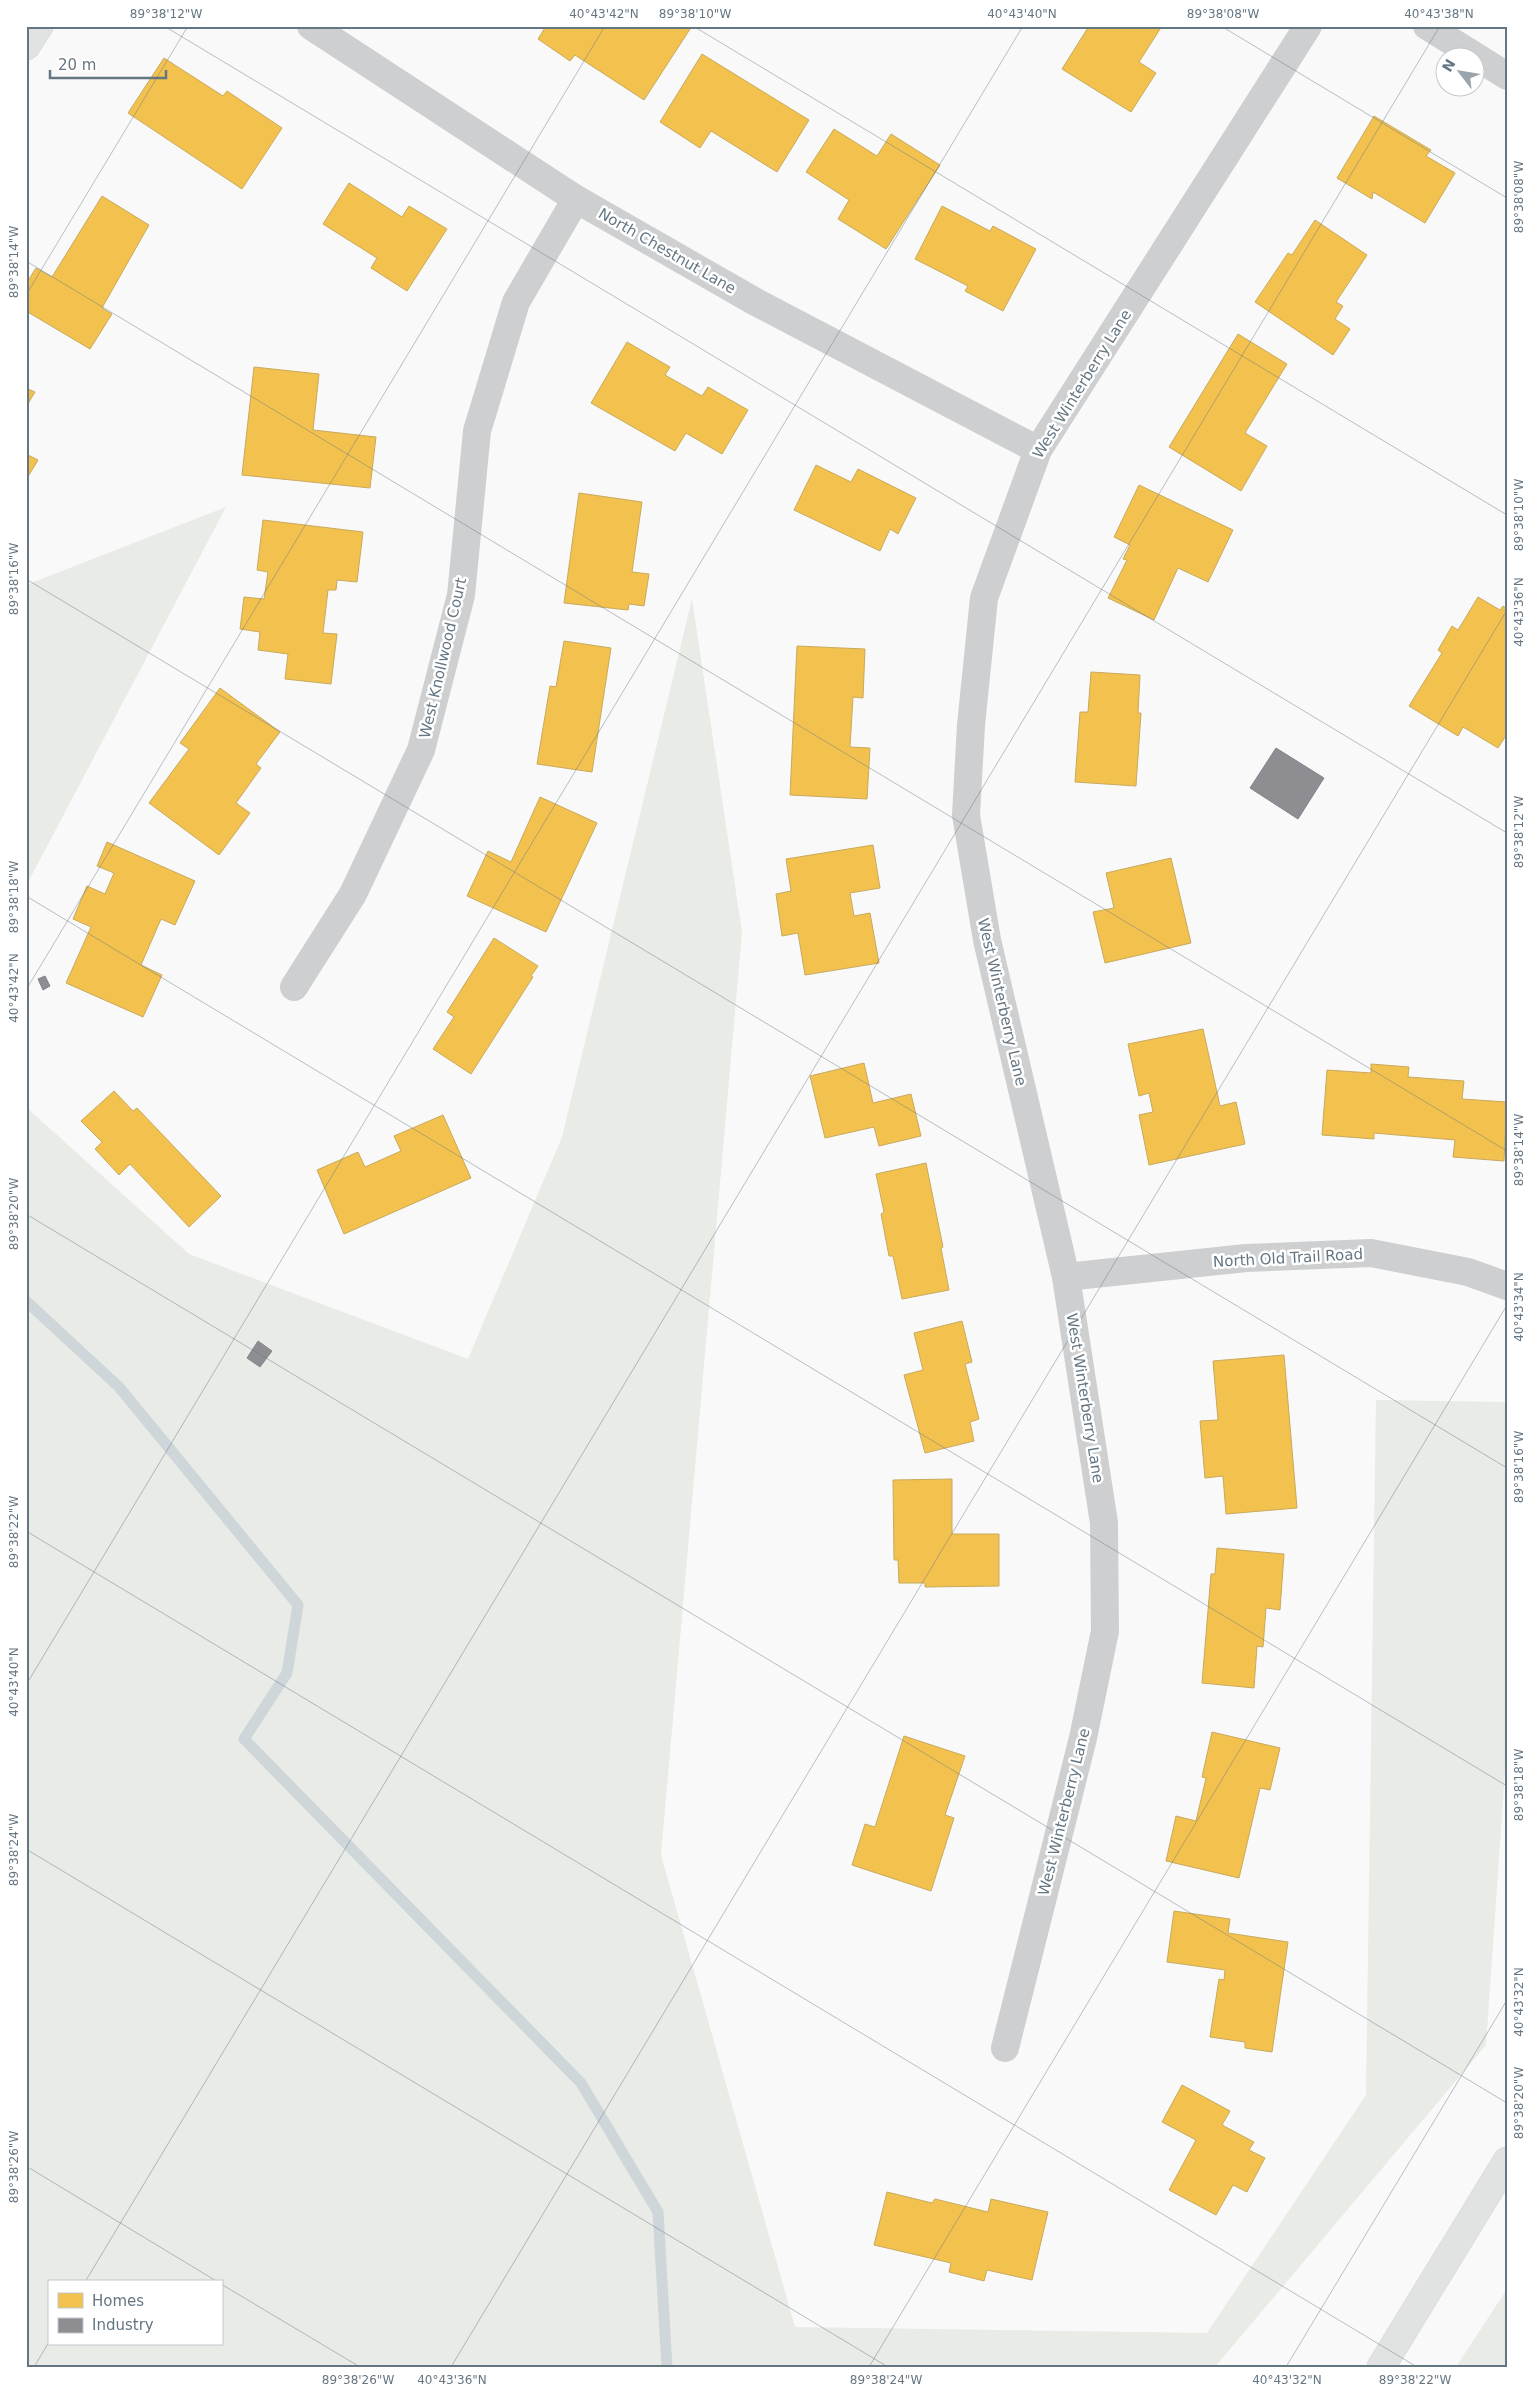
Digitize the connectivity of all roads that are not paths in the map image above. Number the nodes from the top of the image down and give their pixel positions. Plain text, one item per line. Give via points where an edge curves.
1 (39, 26) edge
2 (311, 26) edge
3 (1308, 26) edge
4 (1427, 26) edge
5 (26, 46) edge
6 (1507, 76) edge
7 (576, 199) junction
8 (1038, 450) junction
9 (294, 987) dead end
10 (1066, 1277) junction
11 (1507, 1286) edge
12 (1005, 2048) dead end
13 (1507, 2161) edge
14 (1381, 2367) edge

1 - 5 street
2 - 7 street, North Chestnut Lane
3 - 8 street, West Winterberry Lane
4 - 6 street
7 - 8 street, North Chestnut Lane via 754,301
7 - 9 street, West Knollwood Court via 516,302 477,431 461,595 421,750 353,894
8 - 10 street, West Winterberry Lane via 984,598 966,815 986,940
10 - 11 street, North Old Trail Road via 1246,1258 1371,1254 1468,1272
10 - 12 street, West Winterberry Lane via 1104,1523 1105,1631 1083,1738
13 - 14 street

